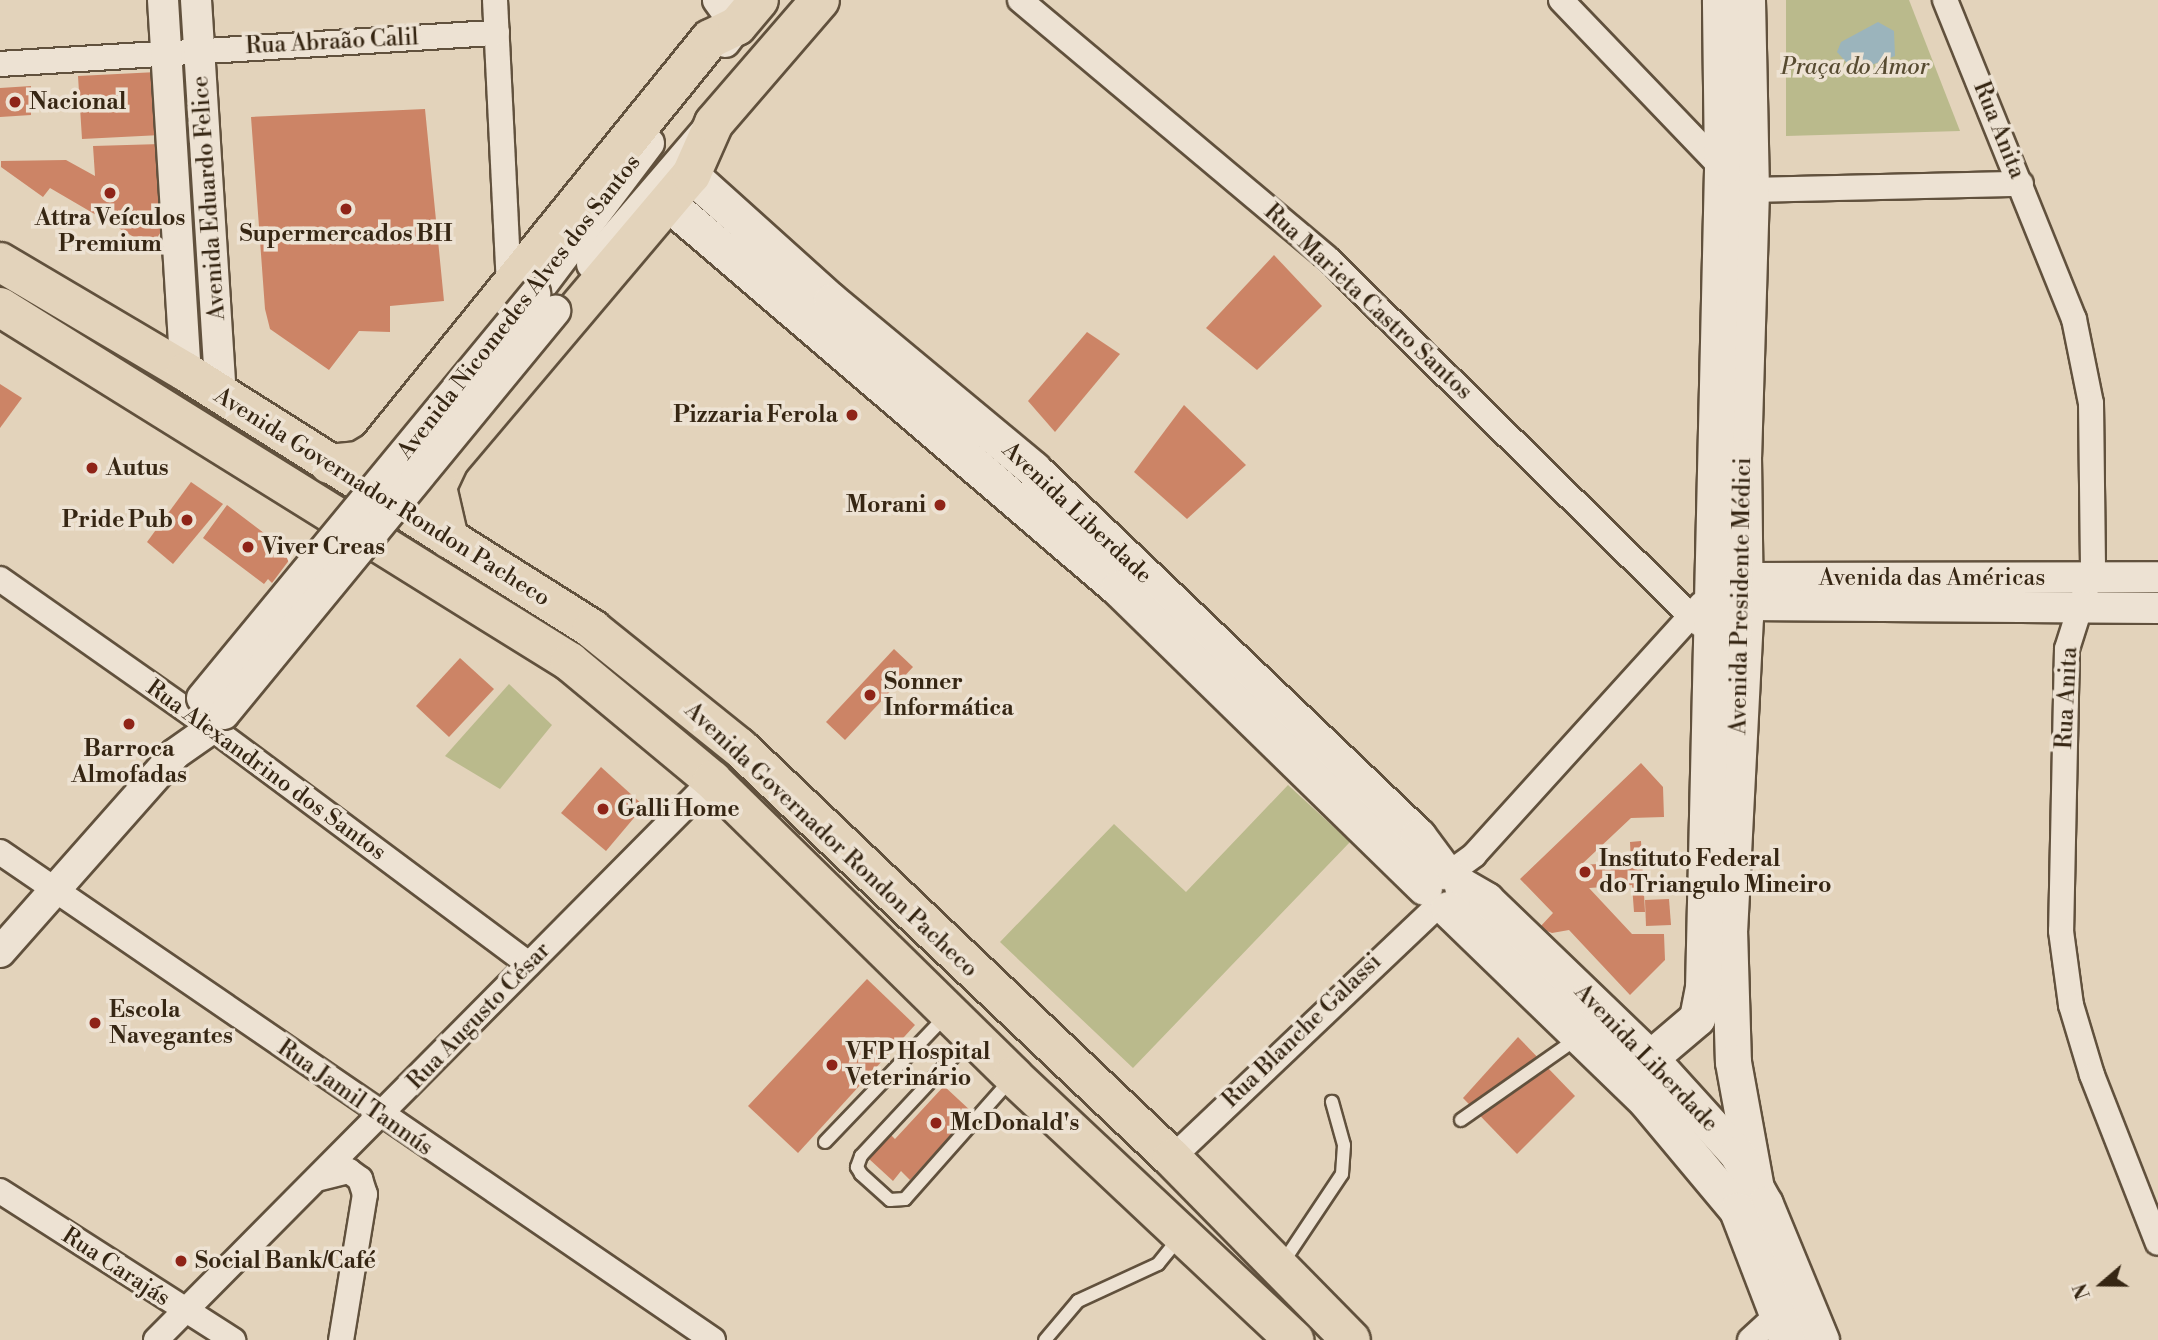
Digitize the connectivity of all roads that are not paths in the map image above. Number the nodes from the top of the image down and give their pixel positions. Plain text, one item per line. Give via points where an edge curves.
1 (163, 0) edge
2 (196, 0) edge
3 (495, 0) edge
4 (820, 0) edge
5 (1020, 0) edge
6 (1561, 0) edge
7 (1720, 0) edge
8 (1747, 0) edge
9 (1945, 0) edge
10 (741, 7) edge
11 (497, 33) junction
12 (199, 50) junction
13 (166, 52) junction
14 (0, 64) edge
15 (714, 123) junction
16 (1722, 168) junction
17 (2021, 184) junction
18 (679, 189) junction
19 (1751, 190) junction
20 (210, 220) junction
21 (176, 222) junction
22 (0, 262) edge
23 (533, 299) junction
24 (0, 307) edge
25 (186, 372) junction
26 (430, 386) junction
27 (221, 397) junction
28 (476, 428) junction
29 (329, 464) junction
30 (449, 539) junction
31 (2158, 577) edge
32 (2089, 578) junction
33 (0, 579) edge
34 (1744, 592) junction
35 (2077, 607) junction
36 (2158, 608) edge
37 (1699, 616) junction
38 (207, 714) junction
39 (712, 780) junction
40 (0, 852) edge
41 (1447, 885) junction
42 (54, 887) junction
43 (0, 952) edge
44 (529, 964) junction
45 (961, 1024) junction
46 (1579, 1037) junction
47 (1650, 1058) junction
48 (1013, 1076) junction
49 (1332, 1102) dead end
50 (381, 1116) junction
51 (1461, 1120) dead end
52 (825, 1142) dead end
53 (1172, 1158) junction
54 (320, 1178) junction
55 (1756, 1189) junction
56 (0, 1191) edge
57 (1182, 1233) junction
58 (2158, 1242) edge
59 (1279, 1267) junction
60 (186, 1312) junction
61 (1788, 1316) edge
62 (156, 1340) edge
63 (233, 1340) edge
64 (341, 1340) edge
65 (713, 1340) edge
66 (1045, 1340) edge
67 (1294, 1340) edge
68 (1351, 1340) edge
69 (1750, 1340) edge
70 (1821, 1340) edge

1 - 13 street, Avenida Eduardo Felice
2 - 12 street, Avenida Eduardo Felice
3 - 11 street
4 - 15 main road, Avenida Nicomedes Alves dos Santos
5 - 37 street, Rua Marieta Castro Santos via 1326,257
6 - 16 street
7 - 16 main road, Avenida Presidente Médici
8 - 19 main road, Avenida Presidente Médici
9 - 17 street, Rua Anita
10 - 23 main road, Avenida Nicomedes Alves dos Santos via 710,39
11 - 12 street, Rua Abraão Calil
11 - 23 street
12 - 13 street, Rua Abraão Calil
12 - 20 street, Avenida Eduardo Felice
13 - 14 street, Rua Abraão Calil
13 - 21 street, Avenida Eduardo Felice
15 - 18 main road, Avenida Nicomedes Alves dos Santos
15 - 23 street, Avenida Nicomedes Alves dos Santos via 643,200
16 - 19 street
16 - 37 main road, Avenida Presidente Médici
17 - 19 street
17 - 32 street, Rua Anita via 2074,319 2091,403 2093,567
18 - 28 main road, Avenida Nicomedes Alves dos Santos
18 - 41 main road, Avenida Liberdade via 967,437 1118,588
19 - 34 main road, Avenida Presidente Médici
20 - 21 street
20 - 27 street, Avenida Eduardo Felice
21 - 25 street, Avenida Eduardo Felice
22 - 25 main road, Avenida Governador Rondon Pacheco
23 - 26 main road, Avenida Nicomedes Alves dos Santos
23 - 38 street, Avenida Nicomedes Alves dos Santos, bridge
24 - 39 main road, Avenida Governador Rondon Pacheco via 570,662
25 - 27 main road, Avenida Governador Rondon Pacheco
26 - 28 main road via 426,414 434,428 448,433
26 - 29 main road, Avenida Nicomedes Alves dos Santos via 377,450 359,461
27 - 29 main road, Avenida Governador Rondon Pacheco
28 - 30 main road, Avenida Nicomedes Alves dos Santos via 439,477 437,488
29 - 30 main road, Avenida Governador Rondon Pacheco
30 - 53 main road, Avenida Governador Rondon Pacheco via 592,629 739,747
31 - 32 street, Avenida das Américas
32 - 34 street, Avenida das Américas
32 - 35 street, Rua Anita
33 - 38 street, Rua Alexandrino dos Santos
34 - 35 street, Avenida das Américas
34 - 37 street, Avenida das Américas
34 - 55 main road, Avenida Presidente Médici via 1729,929 1733,1062
35 - 36 street, Avenida das Américas
35 - 58 street, Rua Anita via 2067,649 2063,944 2071,1005 2092,1075
37 - 41 street
37 - 47 main road, Avenida Presidente Médici via 1703,988 1697,1018
38 - 42 street, Avenida Nicomedes Alves dos Santos
38 - 44 street, Rua Alexandrino dos Santos
39 - 44 street, Rua Augusto César
39 - 45 main road, Avenida Governador Rondon Pacheco
40 - 42 street, Rua Jamil Tannús
41 - 46 main road, Avenida Liberdade
41 - 47 main road, Avenida Liberdade via 1486,900
41 - 53 street, Rua Blanche Galassi via 1397,940
42 - 43 street, Avenida Nicomedes Alves dos Santos
42 - 50 street, Rua Jamil Tannús
44 - 50 street, Rua Augusto César
45 - 48 main road, Avenida Governador Rondon Pacheco
45 - 48 lane via 861,1156 857,1167 862,1174 890,1200 905,1199
45 - 52 lane
46 - 51 lane
46 - 61 main road, Avenida Liberdade via 1646,1101 1737,1210
47 - 55 main road, Avenida Liberdade via 1737,1154
48 - 57 main road, Avenida Governador Rondon Pacheco
49 - 59 lane via 1344,1145 1342,1174
50 - 54 street, Rua Augusto César
50 - 65 street, Rua Jamil Tannús
53 - 59 main road, Avenida Governador Rondon Pacheco
54 - 60 street, Rua Augusto César
54 - 64 street via 349,1171 360,1179 365,1194
55 - 61 main road, Avenida Liberdade
56 - 60 street, Rua Carajás
57 - 66 lane via 1158,1264 1078,1301
57 - 67 main road, Avenida Governador Rondon Pacheco
59 - 68 main road, Avenida Governador Rondon Pacheco
60 - 62 street, Rua Augusto César
60 - 63 street, Rua Carajás
61 - 69 street
61 - 70 main road, Avenida Liberdade

